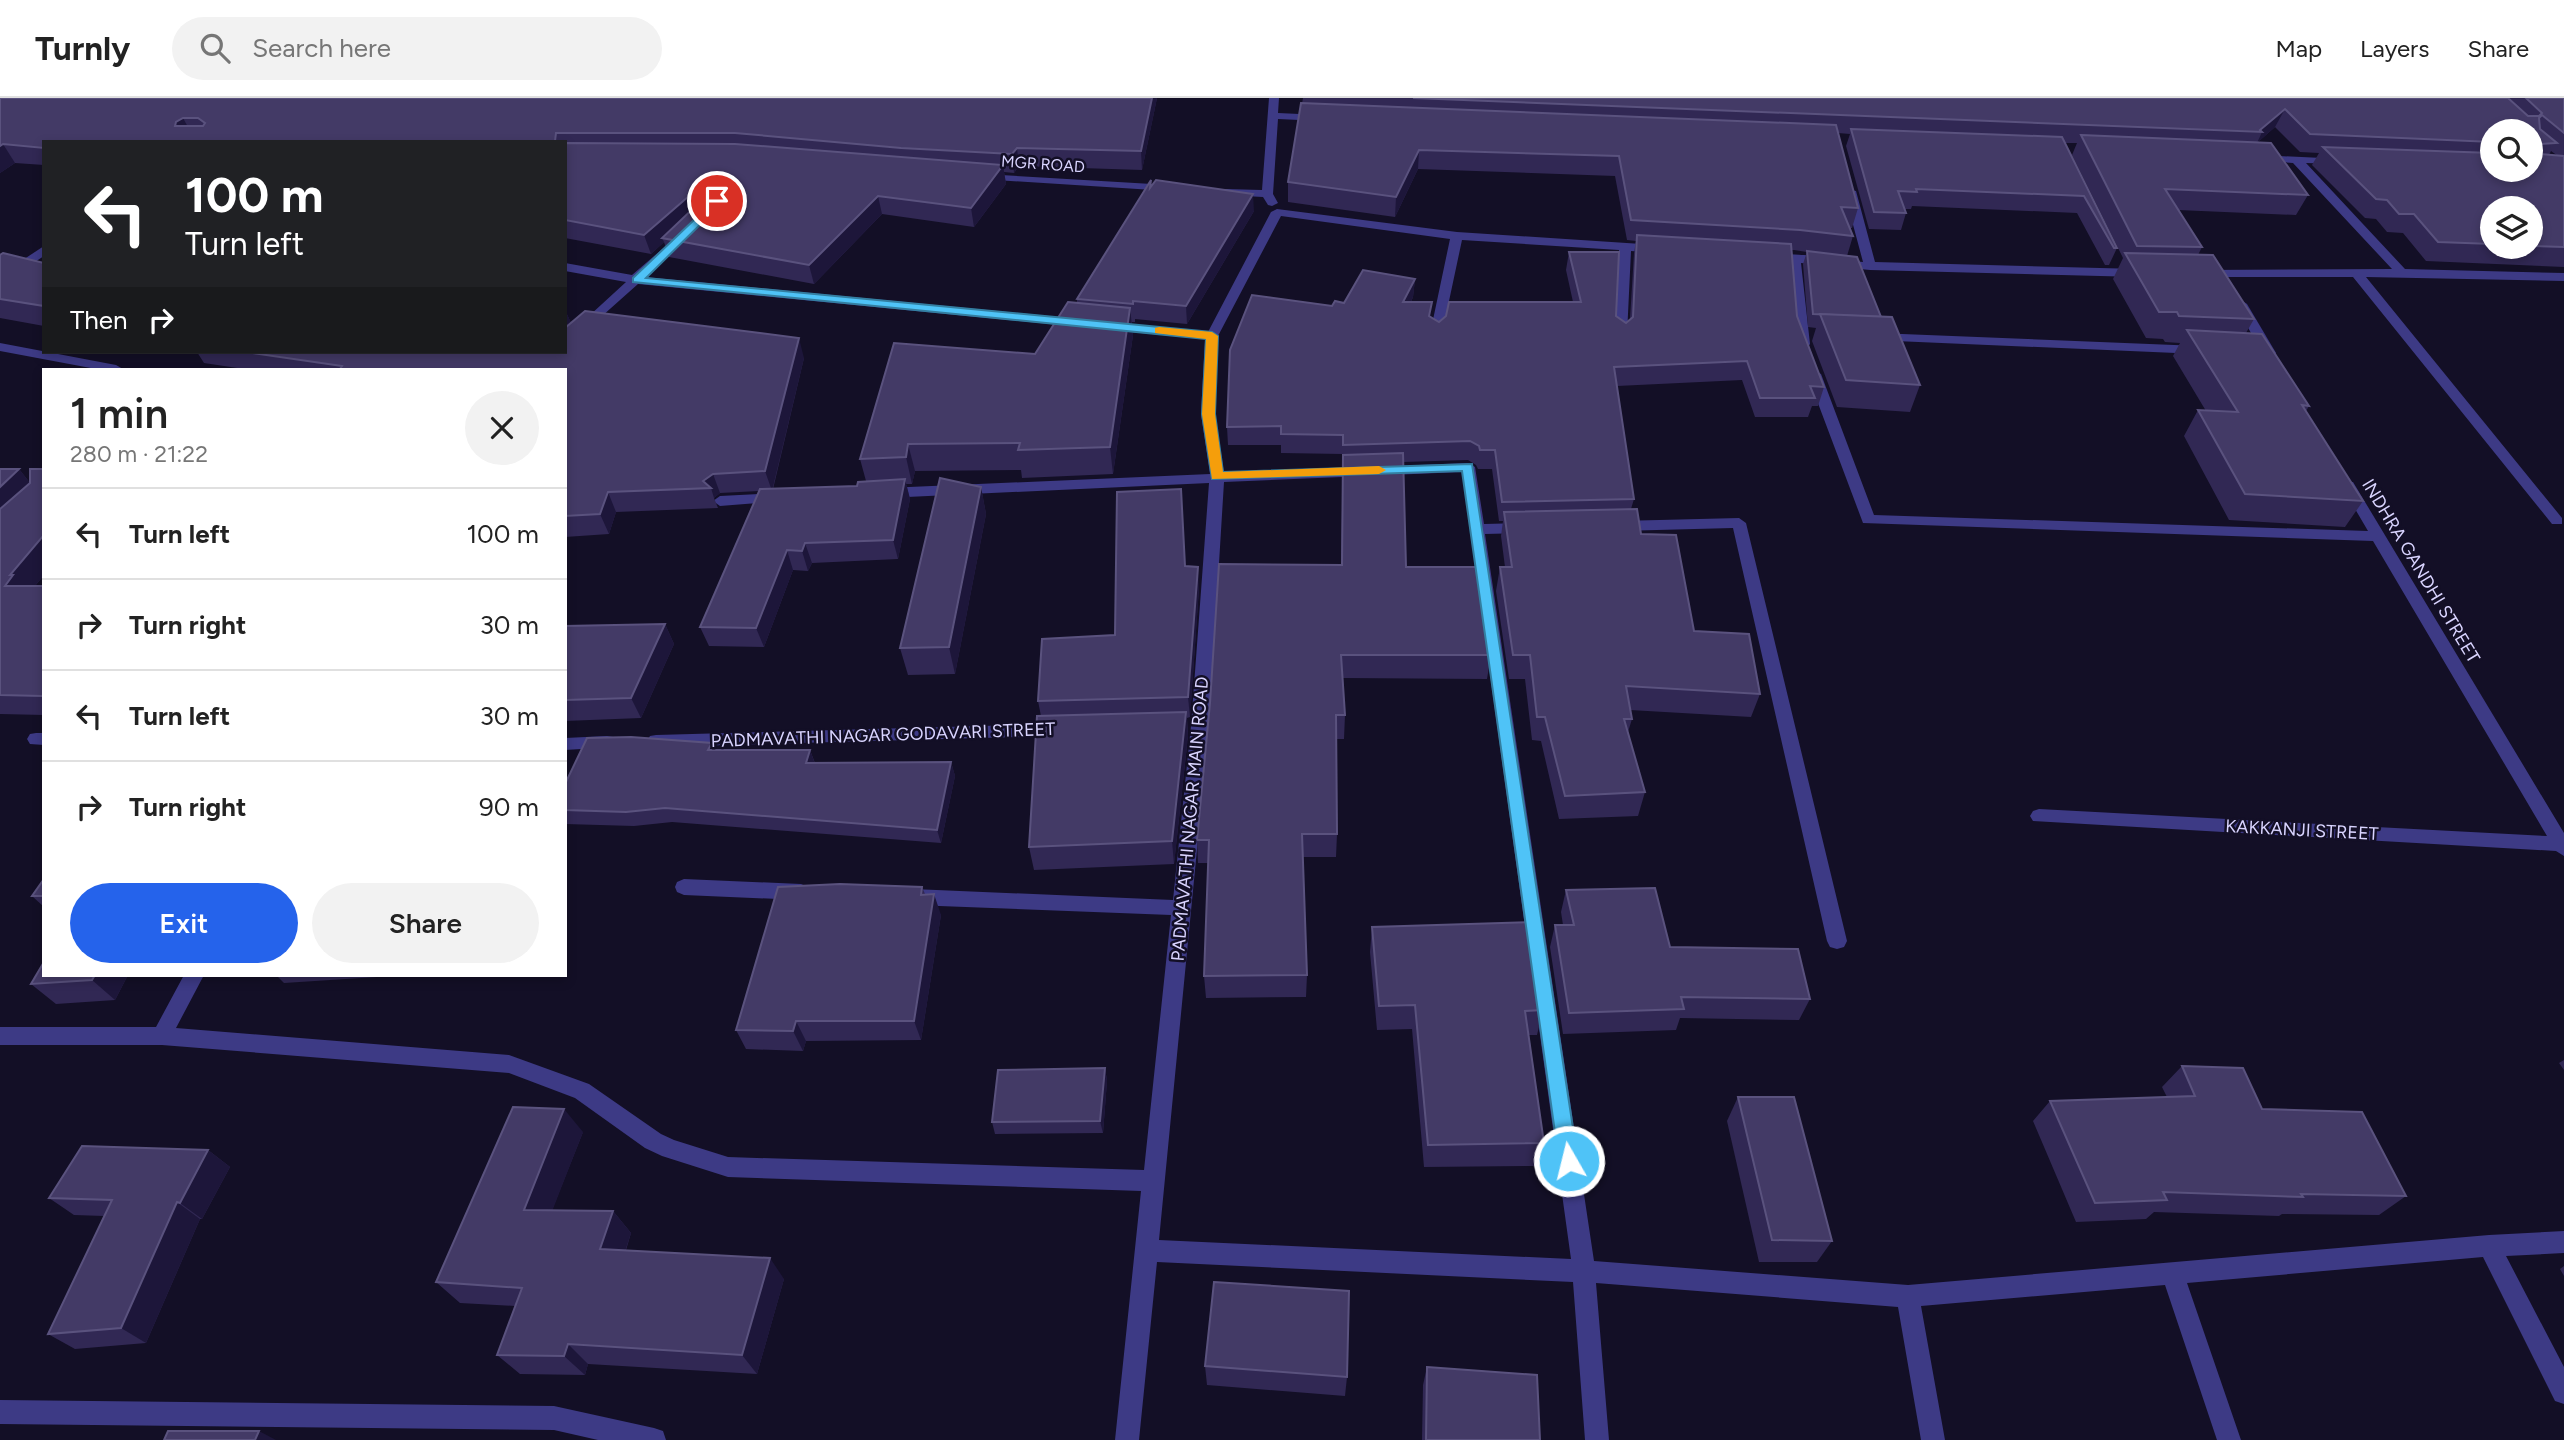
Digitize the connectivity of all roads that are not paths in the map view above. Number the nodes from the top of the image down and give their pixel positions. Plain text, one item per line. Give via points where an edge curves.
1 (1274, 98) edge
2 (1272, 116) junction
3 (1328, 119) edge
4 (2242, 158) edge
5 (2297, 160) junction
6 (2353, 162) edge
7 (975, 176) edge
8 (1847, 178) edge
9 (1183, 189) edge
10 (1211, 191) edge
11 (1266, 194) junction
12 (1277, 212) junction
13 (691, 228) edge
14 (1457, 236) junction
15 (1625, 247) junction
16 (1664, 249) edge
17 (42, 251) edge
18 (1755, 255) edge
19 (1794, 257) junction
20 (2115, 260) edge
21 (1870, 266) junction
22 (567, 267) edge
23 (2121, 273) junction
24 (2147, 273) edge
25 (2356, 273) junction
26 (2402, 273) junction
27 (2186, 274) edge
28 (2225, 275) junction
29 (2564, 277) edge
30 (637, 280) junction
31 (0, 281) edge
32 (1436, 334) edge
33 (1621, 335) edge
34 (1212, 336) junction
35 (1868, 337) edge
36 (567, 343) edge
37 (0, 347) edge
38 (2207, 351) edge
39 (2267, 357) edge
40 (111, 368) edge
41 (2337, 467) edge
42 (1217, 476) junction
43 (872, 494) edge
44 (789, 498) edge
45 (720, 501) dead end
46 (2557, 521) dead end
47 (1602, 526) edge
48 (1533, 527) edge
49 (1478, 529) junction
50 (2378, 536) junction
51 (1075, 730) edge
52 (567, 744) edge
53 (2039, 816) dead end
54 (2563, 846) edge
55 (684, 887) dead end
56 (822, 893) edge
57 (892, 896) edge
58 (1182, 908) junction
59 (1837, 941) dead end
60 (193, 977) edge
61 (0, 1036) edge
62 (162, 1036) junction
63 (1155, 1181) junction
64 (2564, 1242) edge
65 (2489, 1246) junction
66 (1148, 1251) junction
67 (1584, 1271) junction
68 (2172, 1273) junction
69 (1908, 1296) junction
70 (2564, 1392) edge
71 (0, 1412) edge
72 (654, 1440) edge
73 (1127, 1440) edge
74 (1597, 1440) edge
75 (1933, 1440) edge
76 (2229, 1440) edge

1 - 2 street
2 - 3 street
2 - 11 street
4 - 5 street
5 - 6 street
5 - 26 street
7 - 9 street, MGR ROAD
8 - 21 street
10 - 11 street
11 - 12 street
12 - 14 street
12 - 34 street, PADMAVATHI NAGAR MAIN ROAD
13 - 30 street
14 - 15 street
14 - 32 street
15 - 16 street
15 - 33 street
17 - 31 street
18 - 19 street
19 - 21 street
19 - 50 street via 1807,334 1868,520
20 - 23 street
21 - 23 street
22 - 30 street
23 - 24 street
25 - 26 street
25 - 28 street
25 - 46 street
26 - 29 street
27 - 28 street
28 - 39 street
30 - 34 street
30 - 36 street
34 - 42 street, PADMAVATHI NAGAR MAIN ROAD via 1208,414
35 - 38 street
37 - 40 street
41 - 50 street, INDHRA GANDHI STREET
42 - 43 street
42 - 49 street via 1468,467
42 - 58 street, PADMAVATHI NAGAR MAIN ROAD
44 - 45 street
47 - 59 street via 1739,523
48 - 49 street
49 - 67 street
50 - 54 street, INDHRA GANDHI STREET
51 - 52 street, PADMAVATHI NAGAR GODAVARI STREET
53 - 54 street, KAKKANJI STREET
55 - 56 street
57 - 58 street
58 - 63 street, PADMAVATHI NAGAR MAIN ROAD
60 - 62 street
61 - 62 street
62 - 63 street via 509,1064 582,1091 670,1149 728,1167
63 - 66 street, PADMAVATHI NAGAR MAIN ROAD
64 - 65 street
65 - 68 street
65 - 70 street
66 - 67 street
66 - 73 street, PADMAVATHI NAGAR MAIN ROAD
67 - 69 street
67 - 74 street
68 - 69 street
68 - 76 street
69 - 75 street
71 - 72 street via 554,1418

